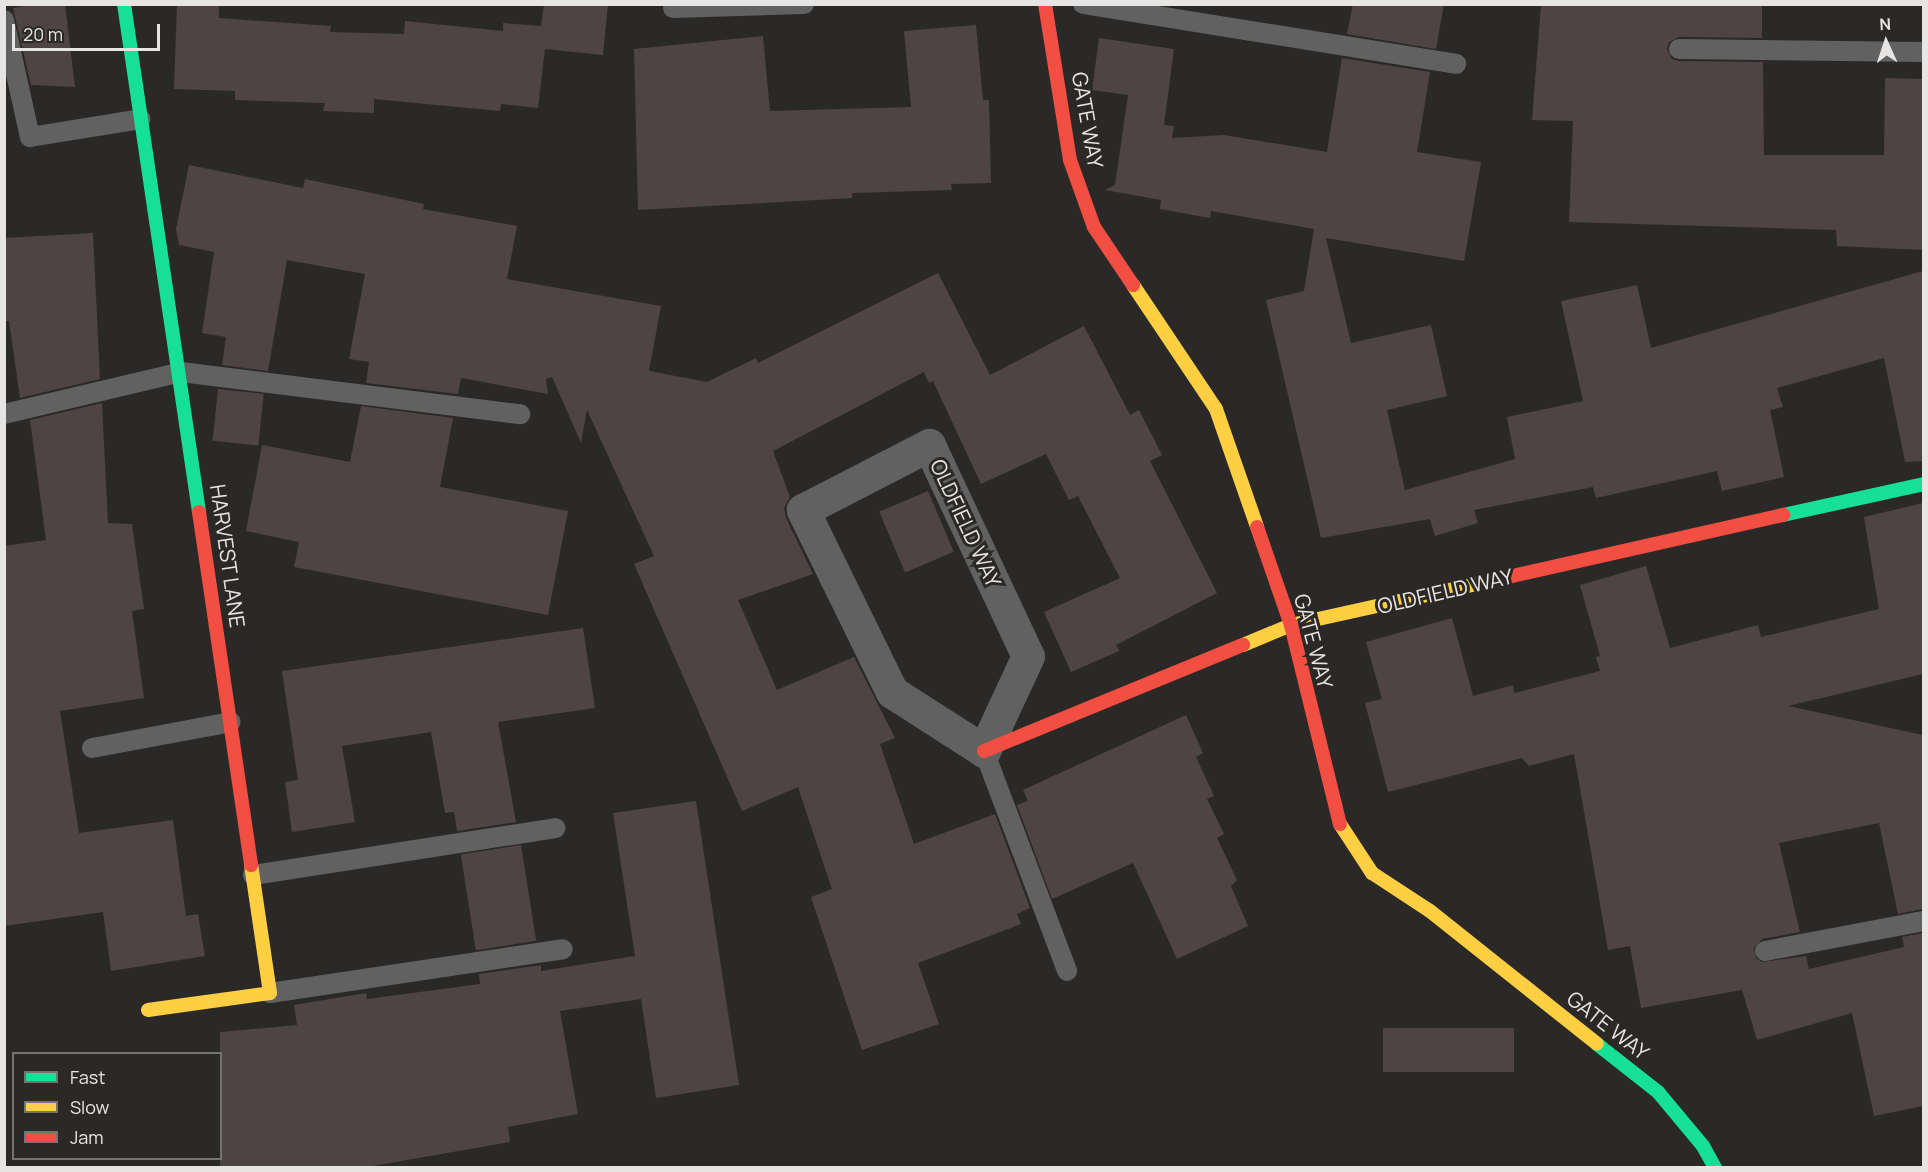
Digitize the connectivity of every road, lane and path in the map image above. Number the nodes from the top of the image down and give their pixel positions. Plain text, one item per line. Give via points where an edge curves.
1 (124, 4) edge
2 (804, 4) edge
3 (1046, 4) edge
4 (1083, 4) edge
5 (673, 8) dead end
6 (4, 20) edge
7 (1679, 49) dead end
8 (1923, 52) edge
9 (1456, 64) dead end
10 (141, 119) junction
11 (181, 372) junction
12 (4, 414) edge
13 (520, 414) dead end
14 (1923, 484) edge
15 (1291, 625) junction
16 (231, 722) junction
17 (92, 748) dead end
18 (984, 751) junction
19 (555, 828) dead end
20 (253, 874) junction
21 (1923, 921) edge
22 (563, 949) dead end
23 (1764, 951) dead end
24 (1067, 971) dead end
25 (270, 993) junction
26 (148, 1010) dead end
27 (1715, 1167) edge

1 - 10 street, HARVEST LANE
2 - 5 lane
3 - 15 street, GATE WAY via 1070,160 1094,227 1216,409
4 - 9 lane
6 - 10 lane via 30,137
7 - 8 lane
10 - 11 street, HARVEST LANE
11 - 12 lane
11 - 13 lane
11 - 16 street, HARVEST LANE
14 - 15 street, OLDFIELD WAY
15 - 18 street, OLDFIELD WAY
15 - 27 street, GATE WAY via 1338,821 1372,873 1430,911 1658,1092 1703,1146
16 - 17 lane
16 - 20 street, HARVEST LANE
18 - 18 street, OLDFIELD WAY via 892,692 803,510 929,445 1028,656
18 - 24 lane
19 - 20 lane
20 - 25 street, HARVEST LANE
21 - 23 lane
22 - 25 lane
25 - 26 street

